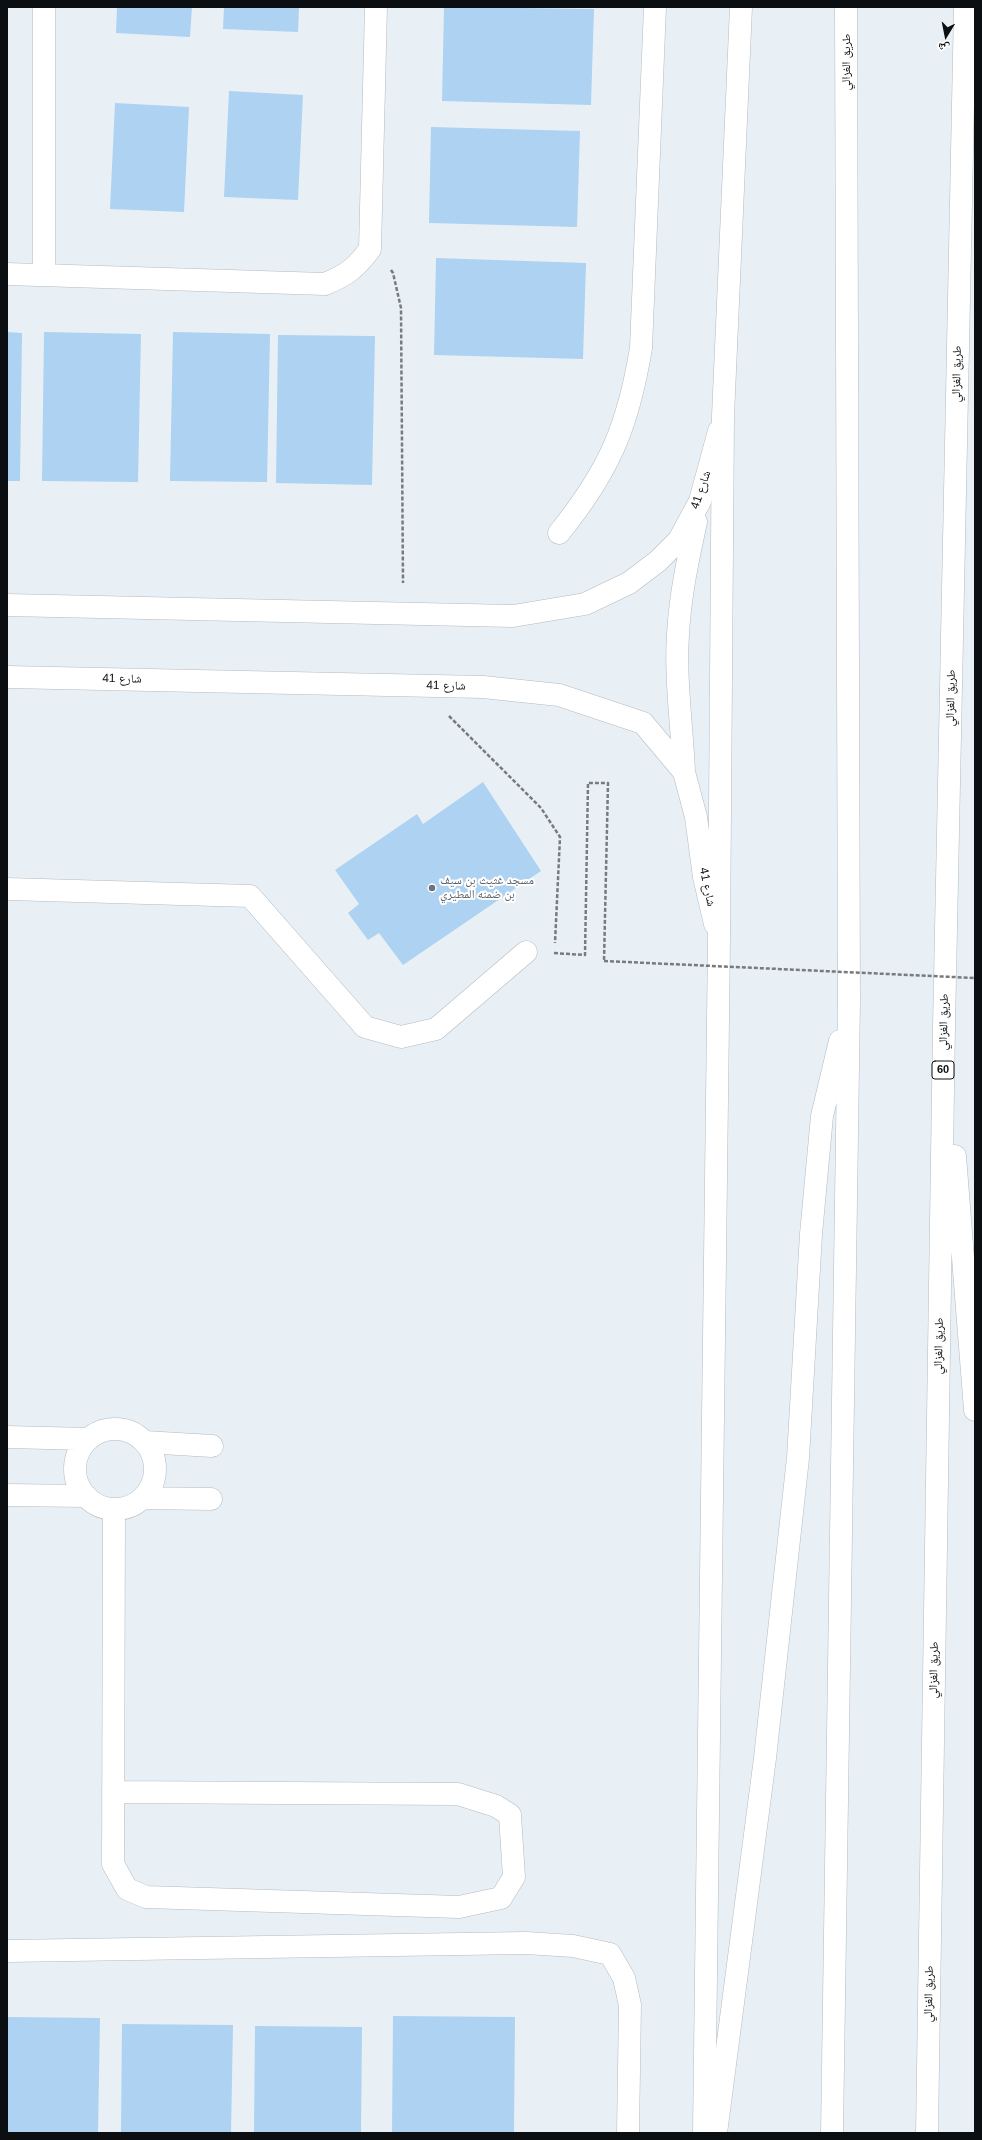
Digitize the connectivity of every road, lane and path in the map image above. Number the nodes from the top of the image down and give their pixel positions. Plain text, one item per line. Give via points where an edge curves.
1 (44, 7) edge
2 (376, 7) edge
3 (655, 7) edge
4 (741, 7) edge
5 (846, 7) edge
6 (965, 7) edge
7 (370, 249) junction
8 (7, 274) edge
9 (44, 275) junction
10 (723, 416) junction
11 (700, 501) junction
12 (559, 533) dead end
13 (7, 605) edge
14 (404, 614) junction
15 (7, 677) edge
16 (444, 686) junction
17 (684, 772) junction
18 (7, 889) edge
19 (719, 940) junction
20 (526, 952) dead end
21 (554, 953) dead end
22 (585, 954) dead end
23 (975, 978) edge
24 (849, 1001) junction
25 (944, 1026) junction
26 (975, 1410) edge
27 (7, 1437) edge
28 (88, 1439) junction
29 (145, 1442) junction
30 (212, 1446) dead end
31 (7, 1495) edge
32 (86, 1496) junction
33 (143, 1498) junction
34 (211, 1500) dead end
35 (114, 1509) junction
36 (113, 1792) junction
37 (7, 1951) edge
38 (628, 2133) edge
39 (704, 2133) edge
40 (716, 2133) edge
41 (832, 2133) edge
42 (927, 2133) edge

1 - 9 main road
2 - 7 main road
3 - 12 main road via 641,348 634,389 623,428 606,466 585,501
4 - 10 main road
5 - 24 main road, طريق الغزالي
6 - 25 main road, طريق الغزالي / 60
7 - 9 main road via 359,264 345,276 325,284
7 - 14 path via 393,272 401,308
8 - 9 main road
10 - 11 main road, شارع 41
10 - 19 main road
11 - 14 main road, شارع 41 via 679,540 658,561 629,583 585,604 512,616
11 - 17 main road via 682,592 678,633 677,660
13 - 14 main road, شارع 41
15 - 16 main road, شارع 41
16 - 17 main road, شارع 41 via 483,687 559,695 643,723
16 - 21 path via 445,712 541,808 560,837
17 - 19 main road, شارع 41 via 696,817 704,877
18 - 20 main road via 250,896 365,1027 401,1037 436,1030
19 - 39 main road
22 - 23 path, bridge via 588,783 608,783 604,961
24 - 40 main road via 822,1116 811,1234 796,1481 765,1758
24 - 41 main road, طريق الغزالي
25 - 26 main road
25 - 42 main road, طريق الغزالي / 60
27 - 28 main road
28 - 29 main road via 101,1431 117,1429 132,1432
28 - 32 main road via 79,1452 75,1467 77,1482
29 - 30 main road
29 - 33 main road via 153,1455 155,1470 152,1486
31 - 32 main road
32 - 35 main road via 98,1505
33 - 34 main road
33 - 35 main road via 130,1506
35 - 36 main road
36 - 36 main road via 113,1864 127,1889 146,1897 459,1908 501,1898 514,1877 510,1815 496,1806 458,1794
37 - 38 main road via 526,1943 573,1946 610,1954 624,1978 630,2005

